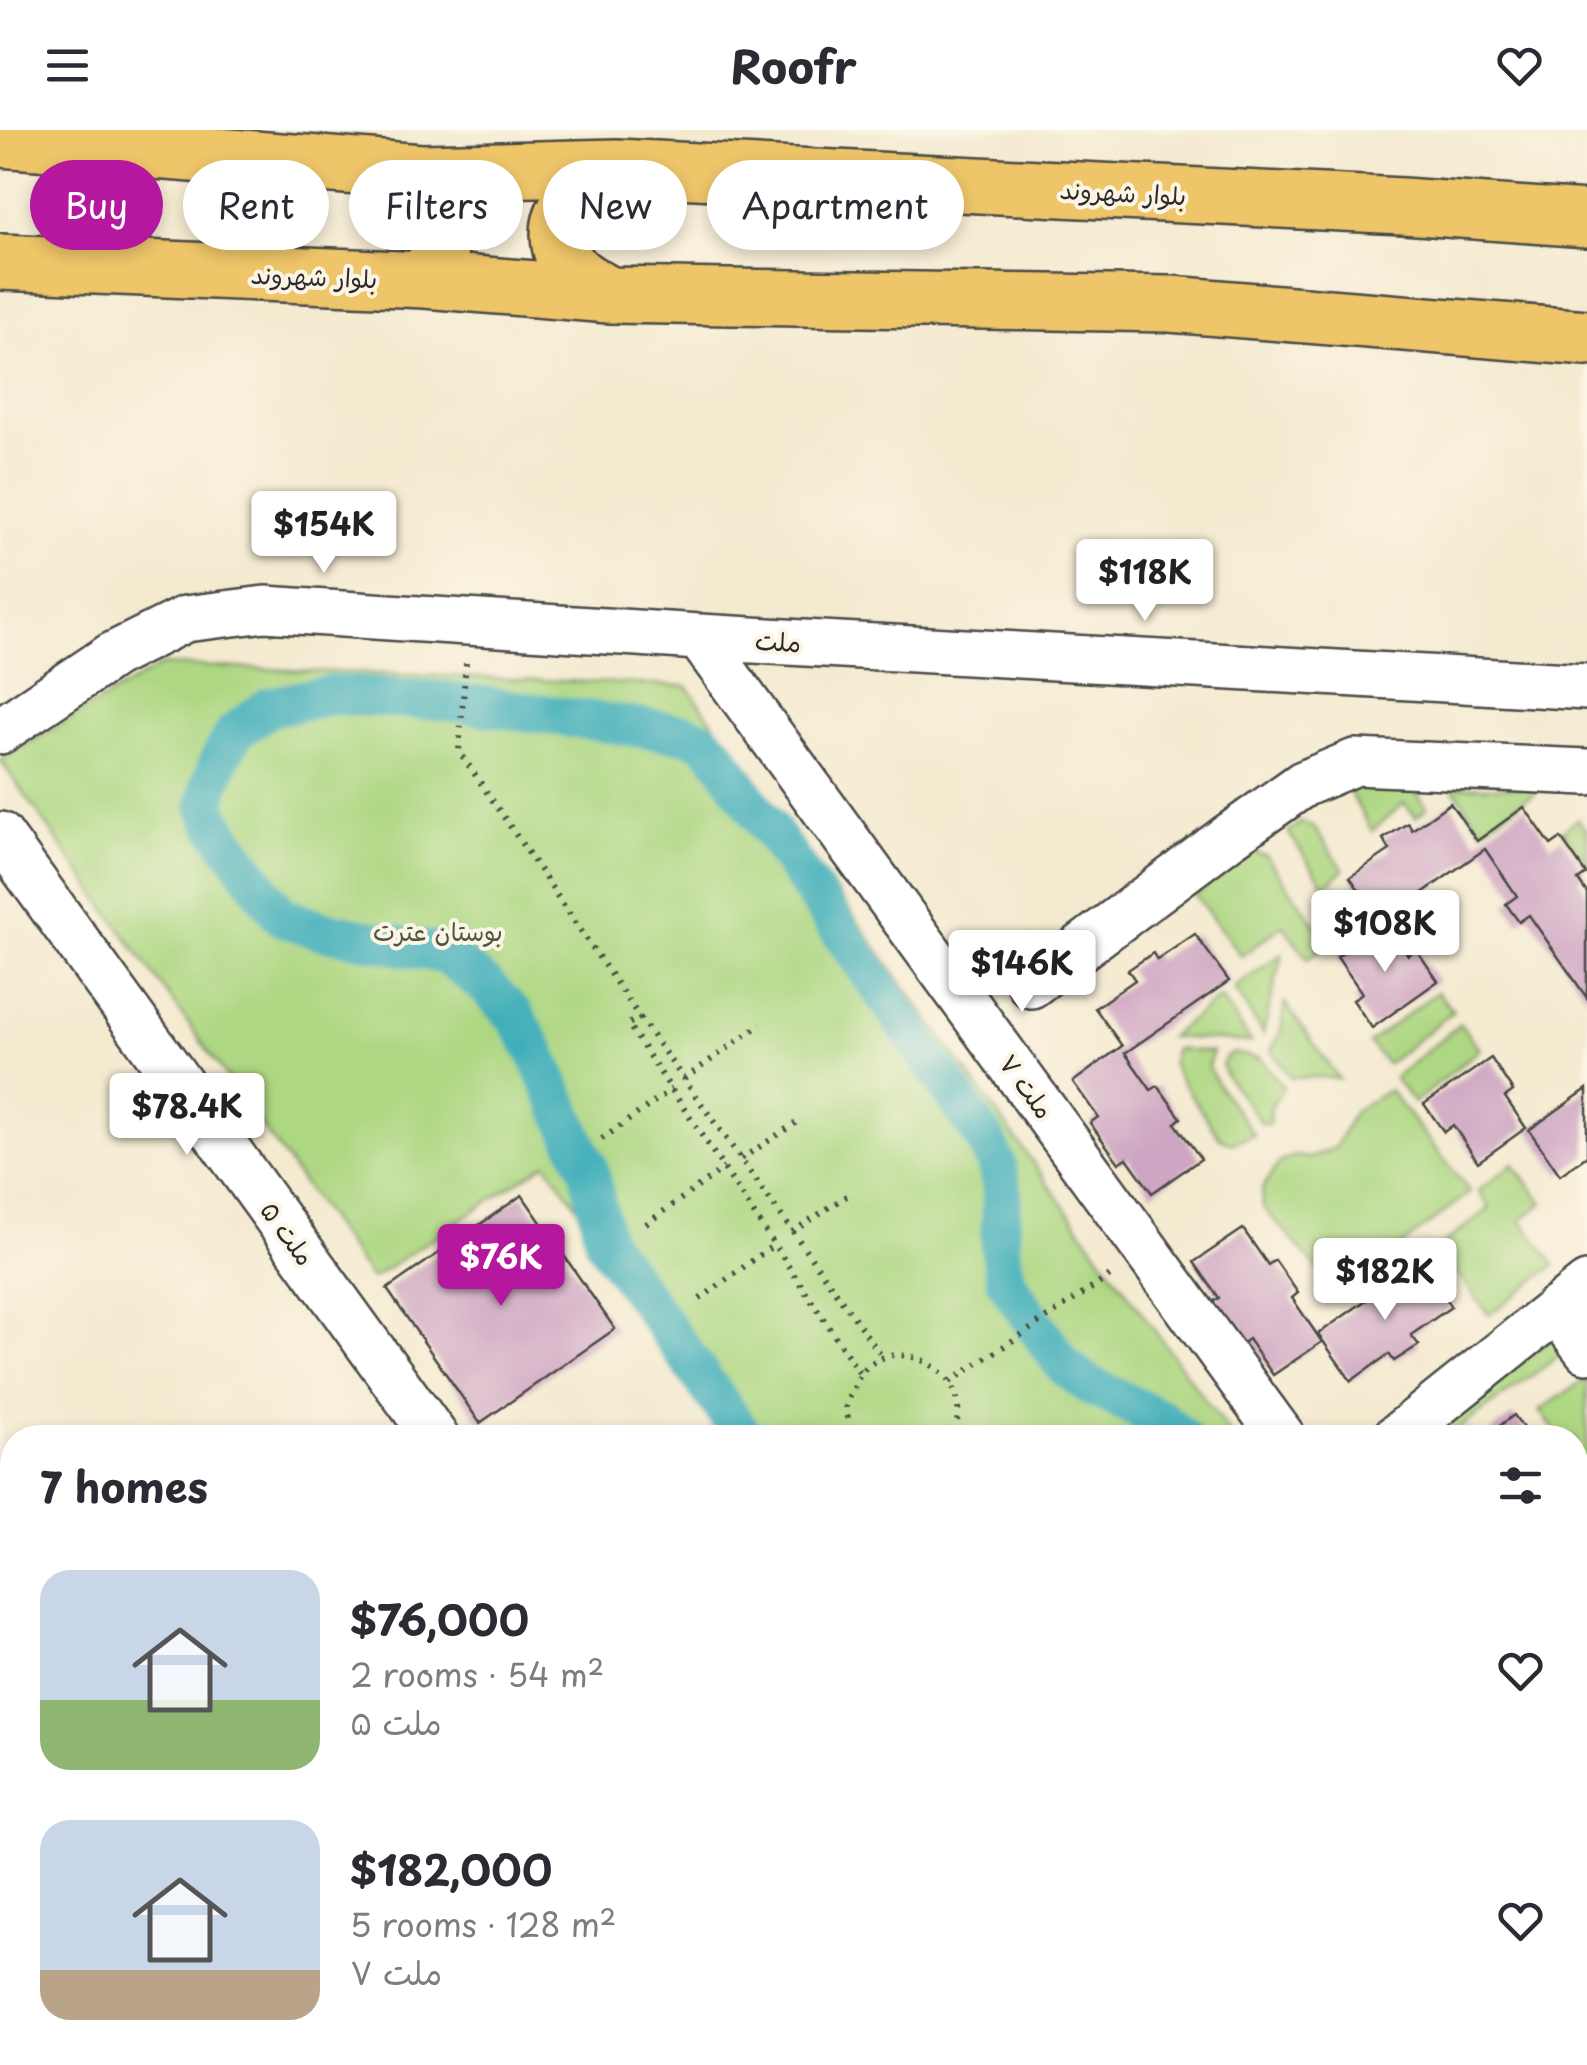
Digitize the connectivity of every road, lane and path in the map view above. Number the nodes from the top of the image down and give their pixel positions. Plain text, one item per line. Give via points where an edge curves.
1 (0, 139) edge
2 (349, 166) edge
3 (687, 171) edge
4 (1587, 219) edge
5 (440, 250) edge
6 (561, 250) edge
7 (0, 262) edge
8 (425, 280) junction
9 (608, 295) junction
10 (1587, 338) edge
11 (699, 637) junction
12 (1587, 686) edge
13 (462, 690) dead end
14 (0, 731) edge
15 (1587, 772) edge
16 (0, 835) edge
17 (1031, 984) dead end
18 (640, 1018) junction
19 (761, 1024) dead end
20 (684, 1079) junction
21 (672, 1089) junction
22 (800, 1120) dead end
23 (602, 1139) dead end
24 (741, 1159) junction
25 (724, 1168) junction
26 (848, 1195) dead end
27 (646, 1224) dead end
28 (792, 1232) junction
29 (774, 1244) junction
30 (1147, 1251) junction
31 (1572, 1297) edge
32 (700, 1299) dead end
33 (1587, 1350) edge
34 (883, 1358) junction
35 (860, 1374) junction
36 (950, 1382) junction
37 (427, 1425) edge
38 (851, 1425) edge
39 (956, 1425) edge
40 (1274, 1425) edge
41 (1411, 1425) edge

1 - 2 main road, بلوار شهروند
3 - 4 main road, بلوار شهروند
5 - 8 main road
6 - 9 main road via 574,273
7 - 8 main road, بلوار شهروند
8 - 9 main road, بلوار شهروند
9 - 10 main road, بلوار شهروند via 1170,304
11 - 12 street, ملت
11 - 14 street, ملت via 266,610 185,619 113,655
11 - 30 street, ملت ۷
13 - 18 path via 459,752
15 - 17 street via 1356,762 1302,784
16 - 37 street, ملت ۵
18 - 20 path
18 - 21 path via 628,1024
19 - 20 path
20 - 24 path
21 - 23 path
21 - 25 path
22 - 24 path
24 - 28 path
25 - 27 path
25 - 29 path
26 - 28 path
28 - 34 path
29 - 32 path
29 - 35 path
30 - 36 path
30 - 40 street, ملت ۷
31 - 33 street
31 - 41 street
34 - 35 path
34 - 36 path via 908,1355 933,1363
35 - 38 path via 846,1407
36 - 39 path via 958,1405

